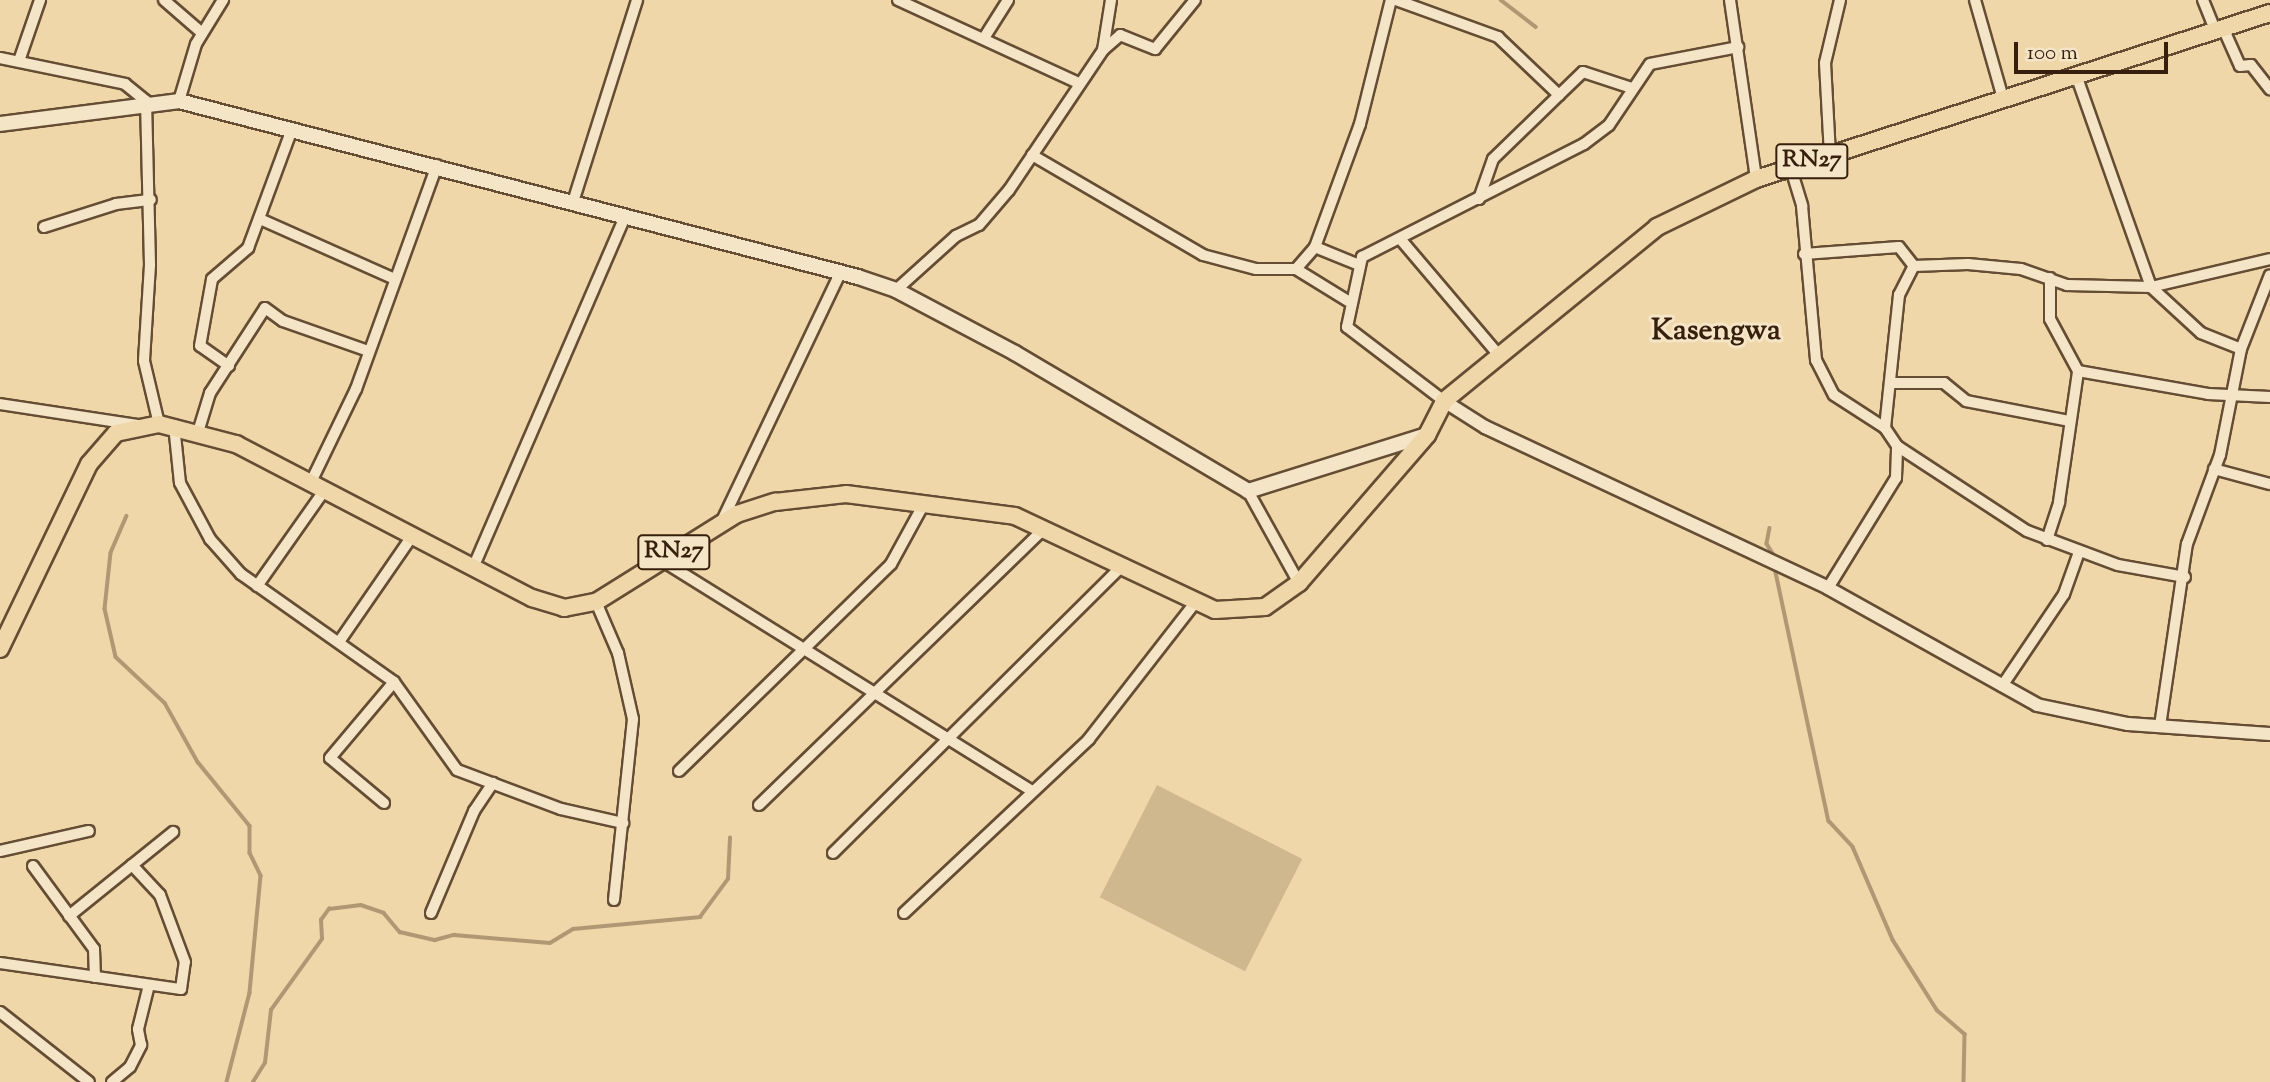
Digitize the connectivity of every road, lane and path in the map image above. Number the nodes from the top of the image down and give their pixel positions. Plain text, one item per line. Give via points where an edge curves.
1 (40, 0) edge
2 (164, 0) edge
3 (223, 0) edge
4 (638, 0) edge
5 (898, 0) edge
6 (1008, 0) edge
7 (1111, 0) edge
8 (1195, 0) edge
9 (1393, 0) edge
10 (1730, 0) edge
11 (1840, 0) edge
12 (1975, 0) edge
13 (2203, 0) edge
14 (2270, 13) edge
15 (2220, 31) junction
16 (201, 32) junction
17 (984, 38) junction
18 (1738, 47) junction
19 (1103, 50) junction
20 (0, 58) edge
21 (19, 61) junction
22 (2077, 75) junction
23 (1076, 82) junction
24 (1632, 88) junction
25 (2270, 89) edge
26 (1559, 95) junction
27 (2003, 98) junction
28 (146, 101) junction
29 (179, 102) junction
30 (0, 124) edge
31 (292, 129) junction
32 (1032, 155) junction
33 (1830, 155) junction
34 (437, 165) junction
35 (1791, 169) junction
36 (1756, 179) junction
37 (1479, 199) junction
38 (151, 200) junction
39 (573, 202) junction
40 (625, 217) junction
41 (260, 219) junction
42 (44, 227) dead end
43 (1402, 241) junction
44 (1315, 247) junction
45 (1804, 254) junction
46 (2270, 259) edge
47 (1359, 265) junction
48 (1914, 266) junction
49 (1296, 269) junction
50 (840, 273) junction
51 (2270, 275) edge
52 (2050, 278) junction
53 (395, 279) junction
54 (2151, 287) junction
55 (896, 290) junction
56 (1348, 301) junction
57 (2241, 349) junction
58 (368, 351) junction
59 (1496, 352) junction
60 (229, 366) junction
61 (2078, 371) junction
62 (1891, 383) junction
63 (2231, 394) junction
64 (2270, 397) edge
65 (1444, 401) junction
66 (0, 404) edge
67 (2070, 421) junction
68 (166, 424) junction
69 (137, 425) junction
70 (1885, 428) junction
71 (199, 429) junction
72 (1427, 435) junction
73 (1897, 446) junction
74 (2214, 469) junction
75 (2270, 484) edge
76 (317, 487) junction
77 (1248, 491) junction
78 (926, 501) junction
79 (721, 523) junction
80 (1046, 528) junction
81 (412, 536) junction
82 (2047, 540) junction
83 (2079, 552) junction
84 (661, 560) junction
85 (1122, 566) junction
86 (473, 568) junction
87 (2185, 578) junction
88 (1299, 583) junction
89 (257, 586) junction
90 (1828, 588) junction
91 (596, 602) junction
92 (1195, 603) junction
93 (339, 642) junction
94 (0, 649) edge
95 (803, 651) junction
96 (394, 682) junction
97 (2002, 686) junction
98 (874, 696) junction
99 (2160, 726) junction
100 (2270, 734) edge
101 (949, 743) junction
102 (679, 771) dead end
103 (493, 783) junction
104 (1033, 792) junction
105 (384, 803) dead end
106 (759, 805) dead end
107 (622, 823) junction
108 (89, 831) dead end
109 (173, 832) dead end
110 (0, 851) edge
111 (833, 853) dead end
112 (132, 864) junction
113 (33, 866) dead end
114 (614, 900) dead end
115 (431, 913) dead end
116 (904, 914) dead end
117 (69, 916) junction
118 (0, 963) edge
119 (95, 977) junction
120 (149, 985) junction
121 (0, 1012) edge
122 (89, 1082) edge
123 (112, 1082) edge

1 - 21 street
2 - 16 street
3 - 16 street
4 - 39 street
5 - 17 street
6 - 17 street
7 - 19 street
8 - 19 street via 1155,49 1120,35
9 - 26 street via 1498,37
9 - 44 street via 1363,116
10 - 18 street
11 - 33 street via 1825,63
12 - 27 street
13 - 15 street
14 - 15 main road, RN27
15 - 22 main road, RN27
15 - 25 street via 2240,65 2251,65
16 - 29 street
17 - 23 street
18 - 24 street via 1650,64
18 - 36 street
19 - 23 street
20 - 21 street
21 - 28 street via 125,84
22 - 27 main road, RN27
22 - 54 street
23 - 32 street
24 - 26 street via 1583,72
24 - 37 street via 1609,125 1584,145
26 - 37 street via 1493,159
27 - 33 main road, RN27
28 - 29 main road
28 - 30 main road
28 - 38 street
29 - 31 main road
31 - 34 main road
31 - 41 street
32 - 49 street via 1203,255 1256,269
32 - 55 street via 979,225 956,236
33 - 35 main road, RN27
34 - 39 main road
34 - 53 street
35 - 36 main road, RN27
35 - 45 street via 1802,206
36 - 59 main road, RN27 via 1657,227
37 - 43 street
38 - 42 street via 116,204
38 - 68 street via 144,360
39 - 40 main road
40 - 50 main road
40 - 86 street
41 - 53 street
41 - 60 street via 247,248 212,279 200,346
43 - 47 street via 1369,253
43 - 59 street
44 - 47 street
44 - 49 street
45 - 48 street via 1899,247
45 - 70 street via 1816,360 1834,395
46 - 54 street
47 - 56 street via 1361,280
48 - 52 street via 2021,269
48 - 62 street via 1899,295
49 - 56 street
50 - 55 main road
50 - 79 street
51 - 57 street
52 - 54 street via 2067,285
52 - 61 street via 2050,319
53 - 58 street
54 - 57 street via 2201,333
55 - 77 main road
56 - 65 street via 1347,327 1353,334 1400,362
57 - 63 street
58 - 60 street via 283,321 265,308
58 - 76 street
59 - 65 main road, RN27
60 - 71 street via 210,393
61 - 63 street
61 - 67 street
62 - 67 street via 1944,383 1966,401
62 - 70 street
63 - 64 street
63 - 74 street
65 - 72 main road, RN27
65 - 90 street via 1485,427
66 - 69 street
67 - 82 street
68 - 69 main road, RN27
68 - 71 main road, RN27
68 - 89 street via 189,505 210,539
69 - 94 main road, RN27 via 116,433 89,464
70 - 73 street
71 - 76 main road, RN27
72 - 77 main road
72 - 88 main road, RN27
73 - 82 street
73 - 90 street via 1896,478
74 - 75 street
74 - 87 street via 2199,500
76 - 81 main road, RN27
76 - 89 street
77 - 88 street
78 - 79 main road, RN27 via 846,494 787,500
78 - 80 main road, RN27 via 1015,516
78 - 95 street via 891,564
79 - 84 main road, RN27
80 - 85 main road, RN27
80 - 98 street
81 - 86 main road, RN27
81 - 93 street
82 - 83 street
83 - 87 street via 2154,575
83 - 97 street via 2064,594
84 - 91 main road, RN27
84 - 95 street
85 - 92 main road, RN27
85 - 101 street
86 - 91 main road, RN27 via 564,608
87 - 99 street
88 - 92 main road, RN27 via 1265,607 1241,613
89 - 93 street
90 - 97 street
91 - 107 street via 618,653 634,719
92 - 104 street via 1089,739
93 - 96 street
95 - 98 street
95 - 102 street
96 - 103 street via 457,770
96 - 105 street via 330,758
97 - 99 street via 2066,716
98 - 101 street
98 - 106 street
99 - 100 street
101 - 104 street
101 - 111 street
103 - 107 street
103 - 115 street via 474,811
104 - 116 street
107 - 114 street
108 - 110 street
109 - 112 street
112 - 117 street
112 - 120 street via 160,895 185,962 181,989
113 - 117 street
117 - 119 street via 94,949
118 - 119 street
119 - 120 street
120 - 123 street via 138,1029 141,1045 130,1067
121 - 122 street

